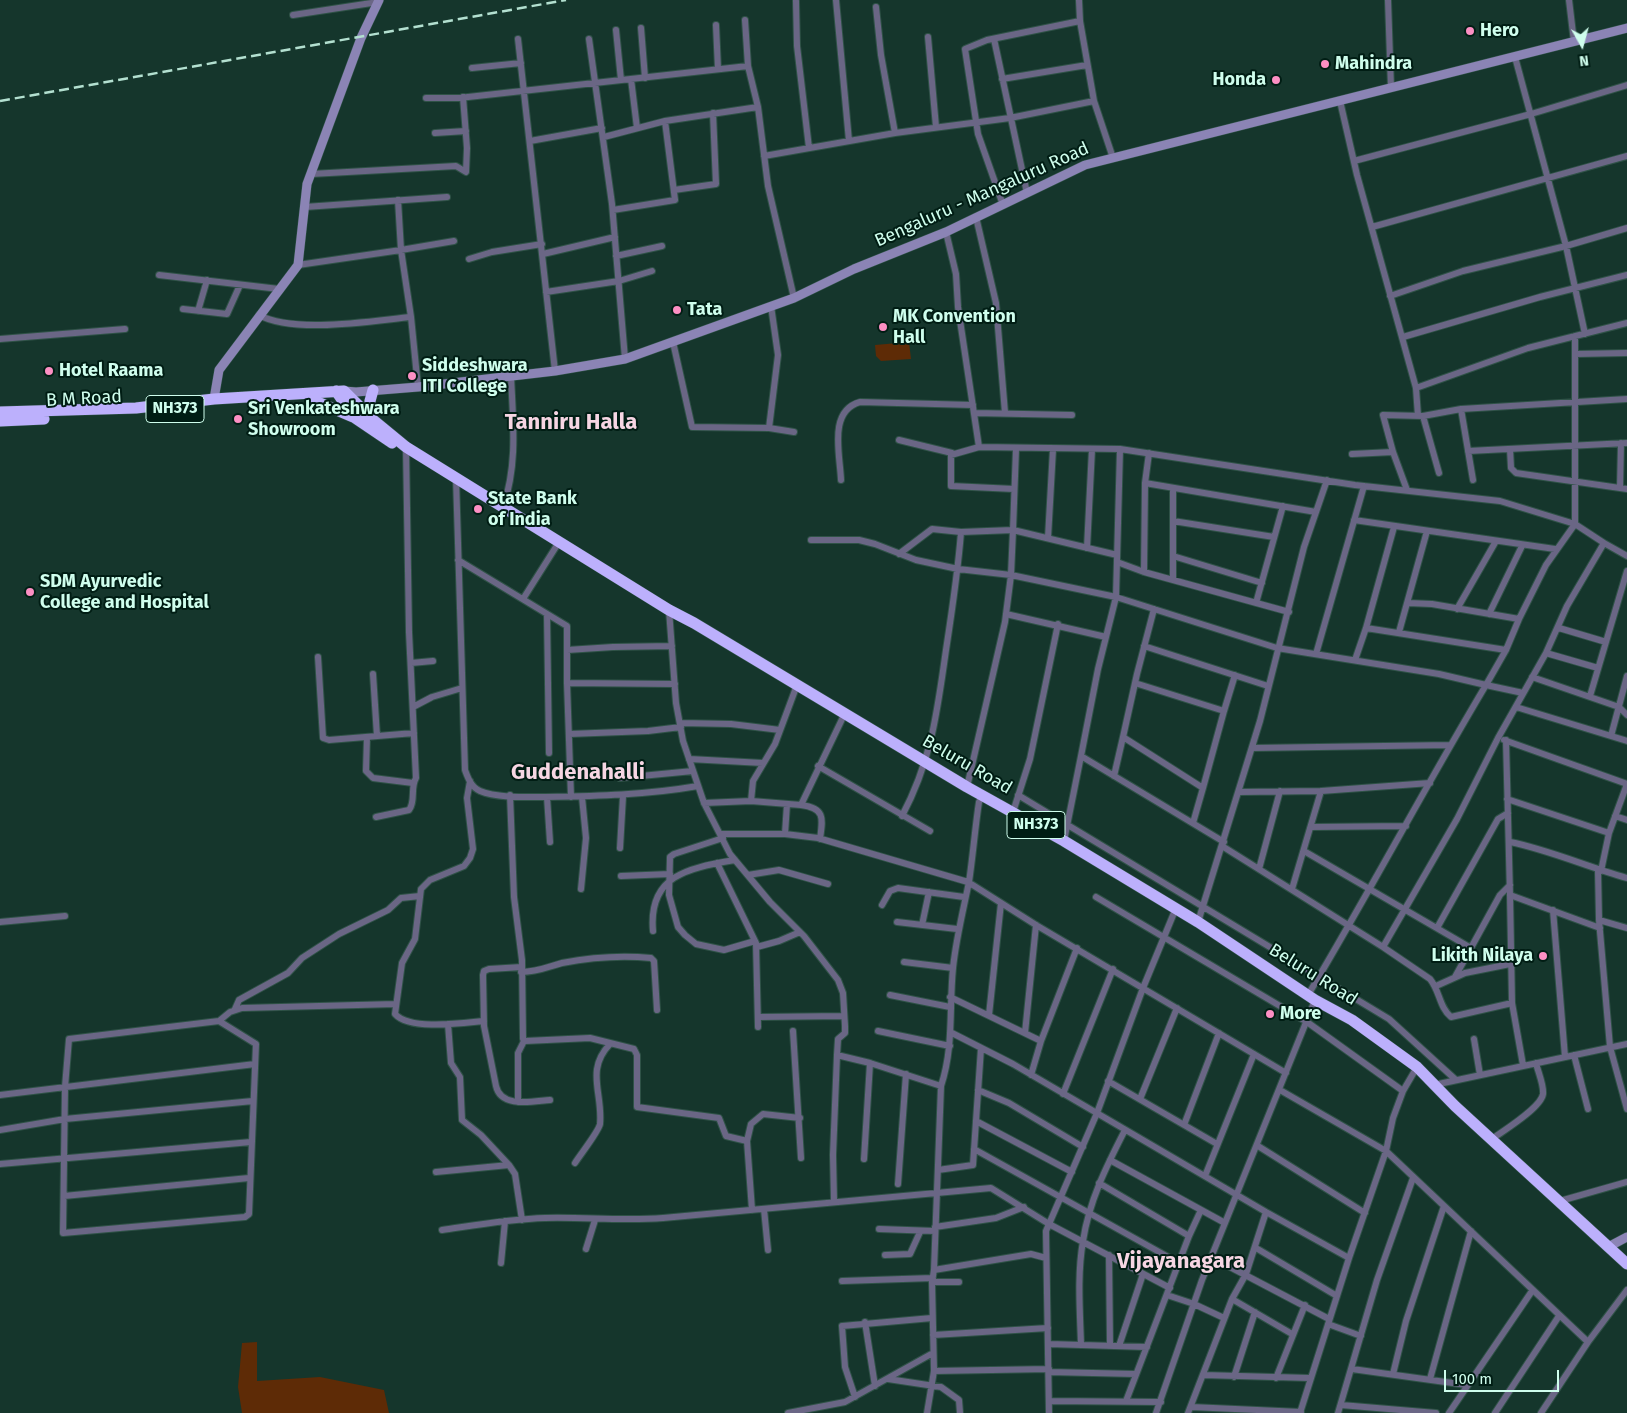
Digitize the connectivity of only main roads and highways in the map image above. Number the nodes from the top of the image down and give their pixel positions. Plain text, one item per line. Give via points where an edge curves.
1 (373, 390) road end
2 (345, 394) junction
3 (313, 400) junction
4 (0, 412) edge
5 (355, 418) junction
6 (372, 419) junction
7 (0, 420) edge
8 (404, 446) junction
9 (1627, 1264) edge

1 - 6 highway via 370,401
2 - 3 highway, B M Road / NH373
2 - 4 highway, Bengaluru - Mangaluru Road / NH373 via 214,399 136,408
2 - 5 highway, Beluru Road / NH373
2 - 6 highway, Beluru Road / NH373
3 - 5 highway
3 - 7 highway, B M Road / NH373 via 205,406 128,415
5 - 8 highway, Beluru Road / NH373 via 393,443
6 - 8 highway, Beluru Road / NH373
8 - 9 highway, Beluru Road / NH373 via 669,610 968,787 1064,840 1352,1020 1417,1067

